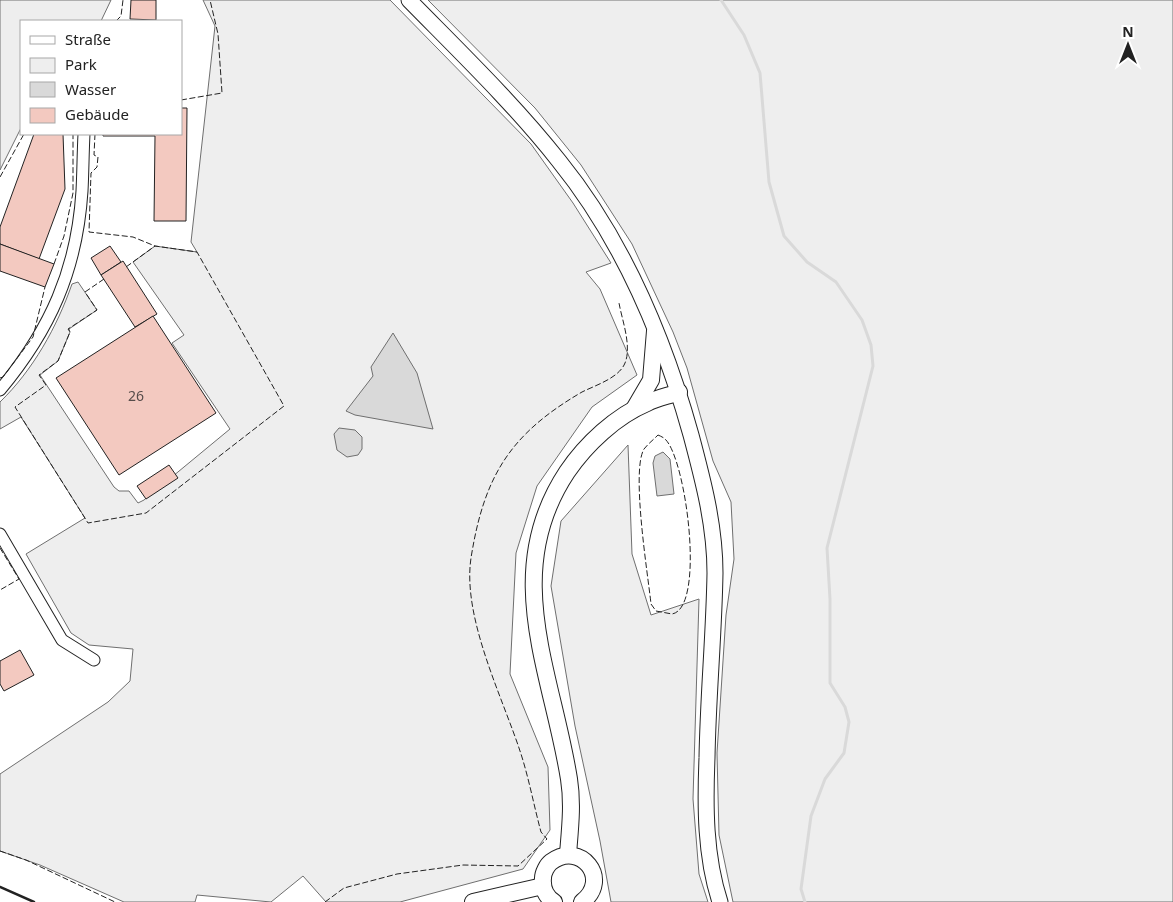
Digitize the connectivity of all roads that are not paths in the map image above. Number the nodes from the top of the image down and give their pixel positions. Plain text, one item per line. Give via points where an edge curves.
1 (409, 0) edge
2 (84, 135) edge
3 (655, 330) junction
4 (0, 390) edge
5 (679, 392) junction
6 (633, 410) junction
7 (0, 534) edge
8 (94, 660) dead end
9 (568, 854) junction
10 (543, 886) junction
11 (473, 902) edge
12 (554, 902) edge
13 (582, 902) edge
14 (720, 902) edge

1 - 3 main road via 560,162 622,259
2 - 4 street via 82,193 74,245 60,296 38,340
3 - 5 main road
3 - 6 highway via 651,380
5 - 6 highway
5 - 14 main road via 707,496 713,542 714,632 706,795 710,859
6 - 9 highway via 601,434 565,475 543,521 533,562 536,627 569,780 572,806
7 - 8 street via 62,640
9 - 10 highway via 548,864 542,876
9 - 13 highway via 582,858 591,867 595,879 593,890
10 - 11 highway
10 - 12 highway via 546,895

